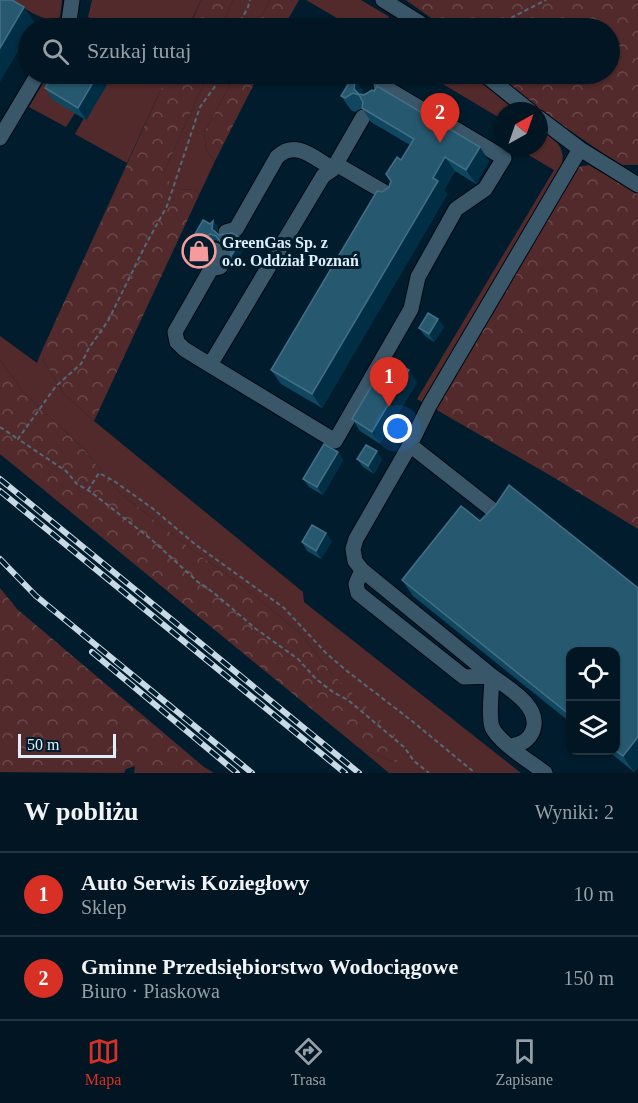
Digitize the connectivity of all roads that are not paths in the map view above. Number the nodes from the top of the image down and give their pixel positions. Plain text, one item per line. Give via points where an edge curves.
1 (72, 0) edge
2 (383, 0) edge
3 (69, 18) edge
4 (409, 18) edge
5 (32, 84) edge
6 (496, 84) edge
7 (381, 86) edge
8 (519, 102) edge
9 (363, 117) edge
10 (548, 125) edge
11 (0, 138) edge
12 (580, 149) junction
13 (334, 166) junction
14 (638, 185) edge
15 (392, 196) edge
16 (233, 233) edge
17 (220, 254) dead end
18 (210, 365) junction
19 (410, 445) junction
20 (499, 515) edge
21 (362, 570) junction
22 (455, 646) junction
23 (444, 661) junction
24 (492, 676) junction
25 (511, 746) junction
26 (545, 773) edge

1 - 3 street
2 - 4 street
5 - 11 street
6 - 8 street
7 - 18 street via 504,158 485,189 456,209 418,277 411,309 335,441
9 - 13 street
10 - 12 street
12 - 14 street
12 - 19 street
13 - 15 street
13 - 16 street via 299,149 284,151
13 - 18 street via 323,176
17 - 18 street via 209,260 211,269 175,332 184,349
19 - 20 street
19 - 21 street via 356,539 355,561
21 - 22 street
21 - 23 street via 356,584 358,593
22 - 23 street
22 - 24 street
23 - 24 street via 464,677
24 - 25 street via 492,727
24 - 25 street via 533,713 528,738
25 - 26 street

